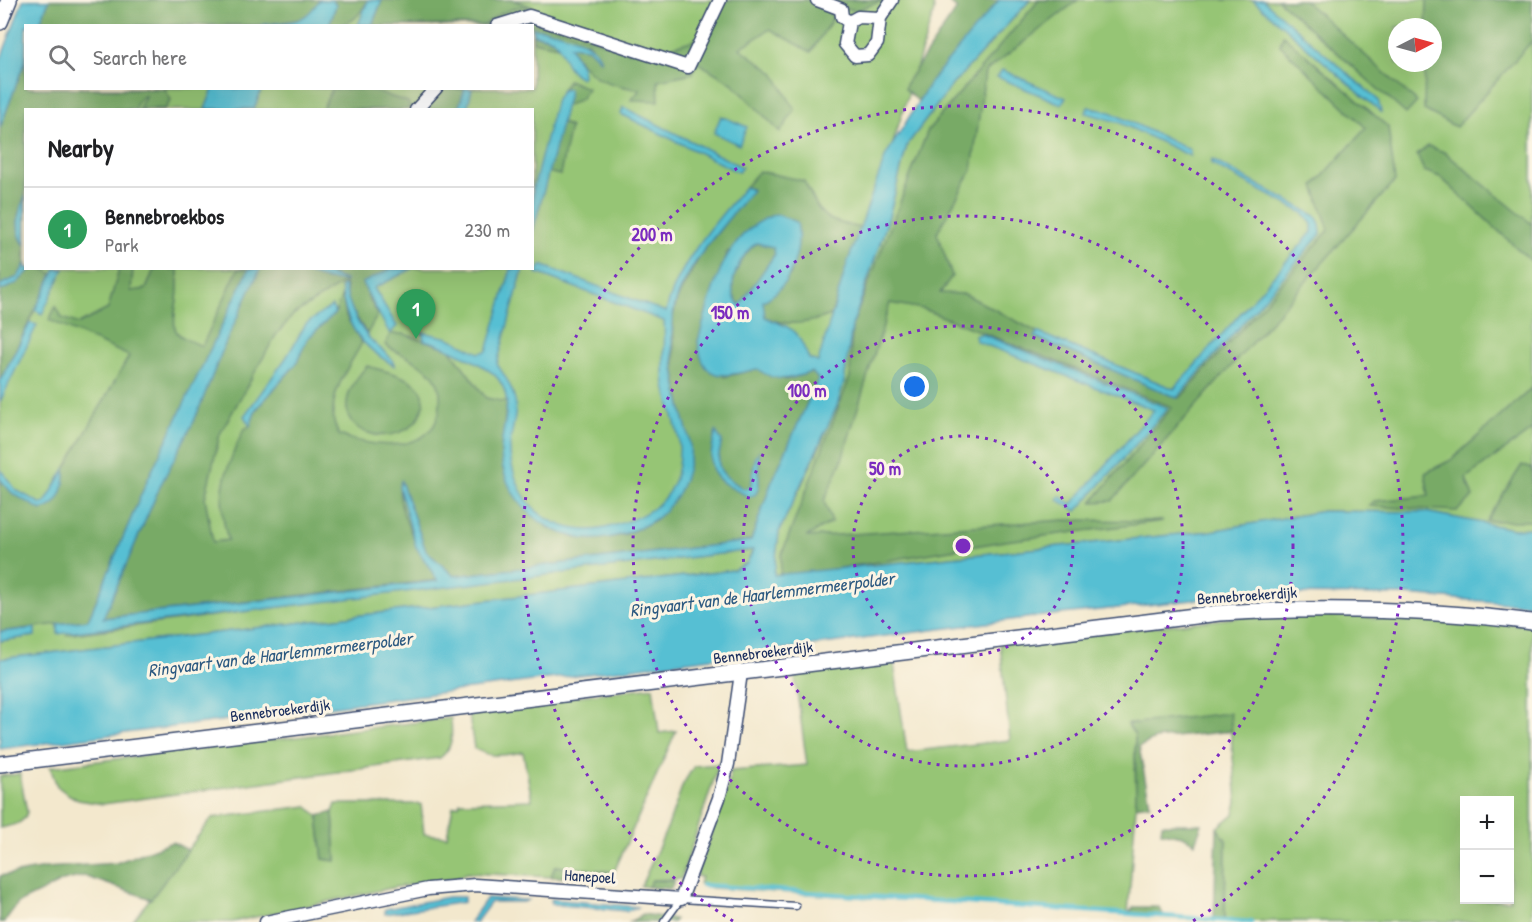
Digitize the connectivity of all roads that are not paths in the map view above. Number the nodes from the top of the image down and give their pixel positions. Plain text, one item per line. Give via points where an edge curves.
1 (9, 0) edge
2 (720, 0) edge
3 (817, 0) edge
4 (892, 0) edge
5 (880, 18) junction
6 (0, 22) edge
7 (849, 22) junction
8 (503, 24) edge
9 (434, 90) edge
10 (418, 108) edge
11 (1532, 622) edge
12 (741, 673) junction
13 (0, 764) edge
14 (681, 899) junction
15 (796, 906) dead end
16 (266, 922) edge
17 (664, 922) edge

1 - 6 street
2 - 8 street via 688,67 529,16
3 - 7 street via 841,9 842,17
4 - 5 street
5 - 7 street via 858,17
5 - 7 street via 877,43 868,55 855,56 844,44
9 - 10 street
11 - 12 street, Bennebroekerdijk via 1386,610 1219,613
12 - 13 street, Bennebroekerdijk
12 - 14 street via 728,764
14 - 15 lane
14 - 16 street, Hanepoel via 475,885 428,889
14 - 17 lane

